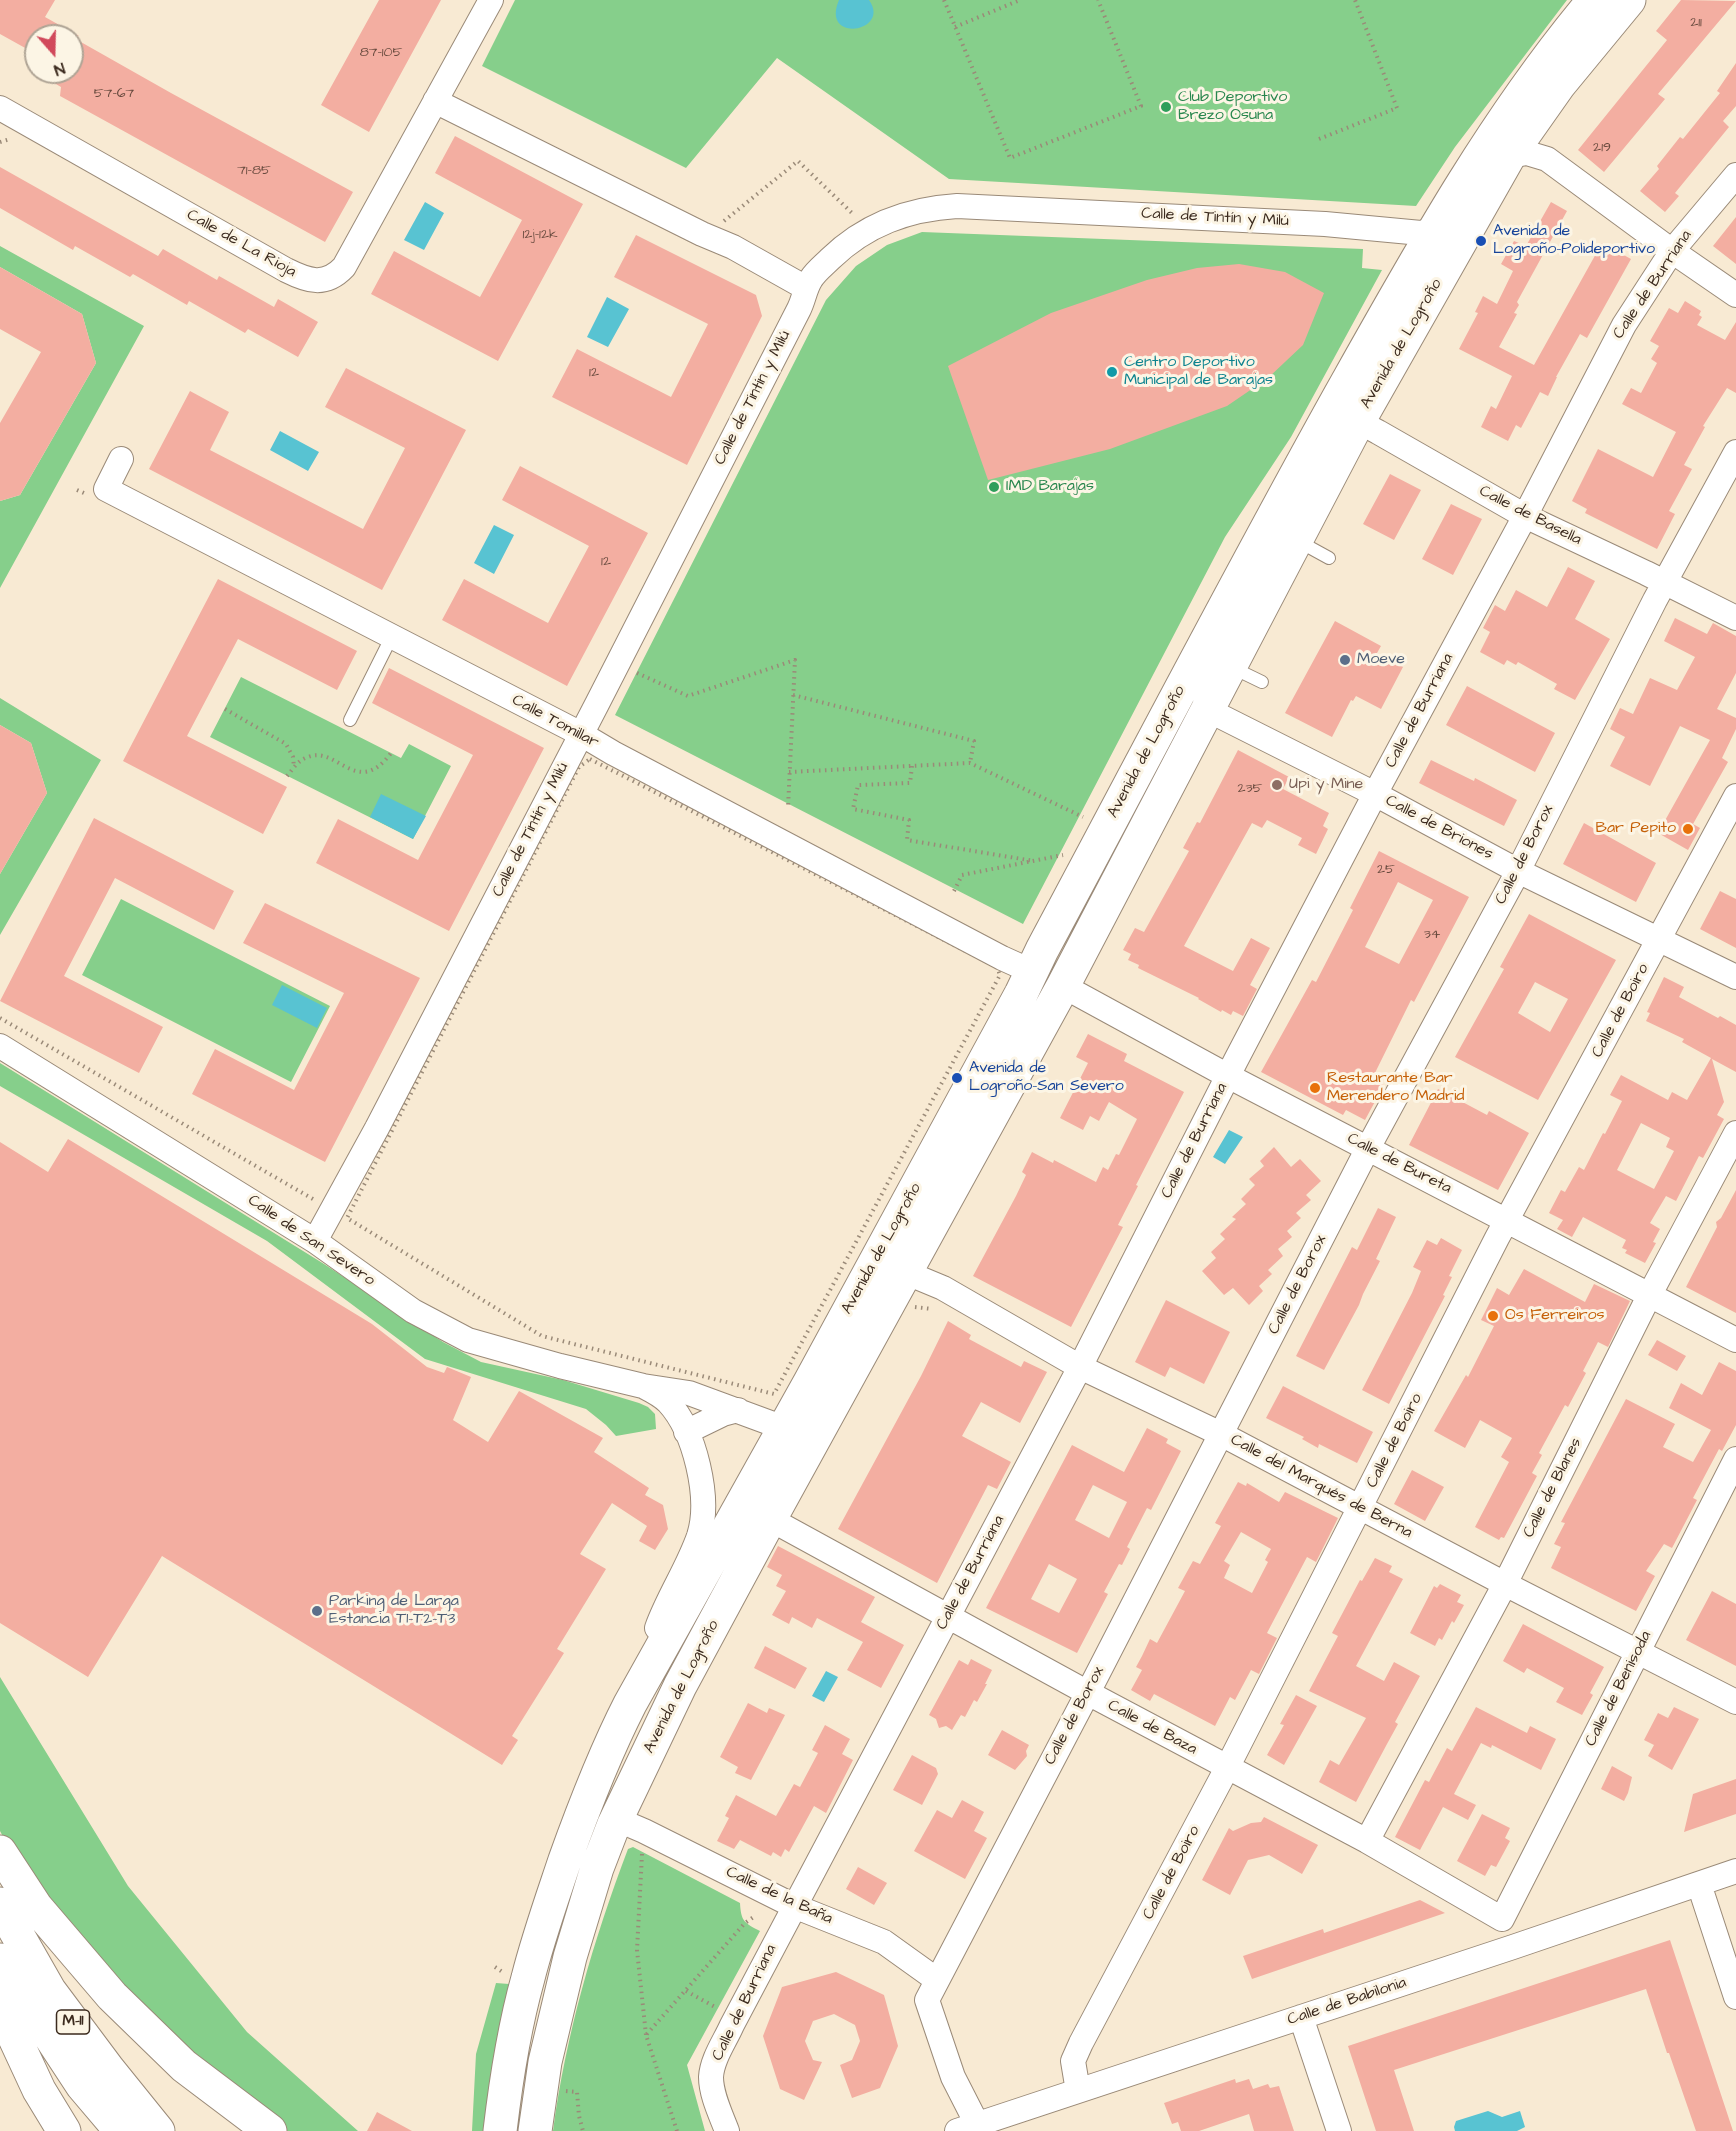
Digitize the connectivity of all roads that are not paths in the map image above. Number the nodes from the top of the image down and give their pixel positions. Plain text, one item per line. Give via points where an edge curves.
1 (491, 0) edge
2 (1594, 0) edge
3 (1629, 0) edge
4 (435, 101) junction
5 (0, 108) edge
6 (1509, 156) junction
7 (1736, 175) edge
8 (1436, 229) junction
9 (1672, 251) junction
10 (806, 288) junction
11 (1736, 295) edge
12 (1325, 421) junction
13 (1358, 422) junction
14 (1736, 452) edge
15 (121, 459) dead end
16 (1525, 516) junction
17 (1263, 532) junction
18 (1296, 540) junction
19 (1329, 558) dead end
20 (1665, 582) junction
21 (1736, 618) edge
22 (392, 638) junction
23 (1230, 666) junction
24 (1262, 682) dead end
25 (1208, 710) junction
26 (350, 720) dead end
27 (581, 734) junction
28 (1375, 794) junction
29 (1736, 796) edge
30 (1518, 871) junction
31 (1659, 940) junction
32 (1033, 972) junction
33 (1736, 977) edge
34 (1063, 986) junction
35 (0, 1046) edge
36 (1228, 1076) junction
37 (956, 1114) junction
38 (1736, 1133) edge
39 (1368, 1148) junction
40 (1508, 1221) junction
41 (315, 1241) junction
42 (907, 1273) junction
43 (1650, 1294) junction
44 (1736, 1340) edge
45 (1080, 1367) junction
46 (643, 1386) junction
47 (738, 1410) junction
48 (784, 1428) junction
49 (686, 1432) junction
50 (1221, 1434) junction
51 (1736, 1459) edge
52 (1360, 1508) junction
53 (770, 1519) junction
54 (1505, 1584) junction
55 (948, 1617) junction
56 (1639, 1651) junction
57 (649, 1666) junction
58 (1088, 1693) junction
59 (1736, 1702) edge
60 (1227, 1768) junction
61 (627, 1835) junction
62 (1367, 1841) junction
63 (0, 1852) edge
64 (1736, 1871) edge
65 (1699, 1884) junction
66 (0, 1904) edge
67 (794, 1906) junction
68 (1502, 1919) junction
69 (1513, 1947) junction
70 (0, 1960) edge
71 (937, 1980) junction
72 (1736, 1997) edge
73 (0, 2006) edge
74 (1301, 2018) junction
75 (1078, 2091) junction
76 (967, 2128) edge
77 (64, 2131) edge
78 (121, 2131) edge
79 (158, 2131) edge
80 (270, 2131) edge
81 (500, 2131) edge
82 (535, 2131) edge
83 (727, 2131) edge
84 (1339, 2131) edge

1 - 4 street, Calle de La Rioja
2 - 8 main road, Avenida de Logroño via 1520,95
3 - 6 main road, Avenida de Logroño via 1559,85
4 - 5 street, Calle de La Rioja via 344,267 335,276 321,280 304,279 286,270
4 - 10 street via 702,234 734,246
6 - 9 street via 1527,153 1547,159
6 - 13 main road, Avenida de Logroño
7 - 9 street, Calle de Burriana
8 - 10 street, Calle de Tintín y Milú via 1421,233 1122,213 934,207 894,217 871,228 839,250
8 - 12 main road, Avenida de Logroño
9 - 11 street
9 - 16 street, Calle de Burriana via 1623,324
10 - 27 street, Calle de Tintín y Milú via 799,309
12 - 13 street, Calle de Basella via 1343,416
12 - 17 main road, Avenida de Logroño
13 - 16 street, Calle de Basella
13 - 18 main road, Avenida de Logroño
14 - 20 street, Calle de Borox
15 - 22 street, Calle Tomillar via 106,489
16 - 20 street, Calle de Basella
16 - 28 street, Calle de Burriana
17 - 25 street, Avenida de Logroño via 1263,555 1204,676
17 - 32 main road, Avenida de Logroño
18 - 19 lane
18 - 23 main road, Avenida de Logroño
20 - 21 street, Calle de Basella
20 - 30 street, Calle de Borox
22 - 26 lane
22 - 27 street, Calle Tomillar
23 - 24 lane
23 - 25 main road, Avenida de Logroño
25 - 28 street, Calle de Briones
25 - 34 main road, Avenida de Logroño
27 - 32 street, Calle Tomillar
27 - 41 street, Calle de Tintín y Milú
28 - 30 street, Calle de Briones
28 - 36 street, Calle de Burriana
29 - 31 street, Calle de Boiro
30 - 31 street, Calle de Briones
30 - 39 street, Calle de Borox
31 - 33 street, Calle de Briones
31 - 40 street, Calle de Boiro
32 - 34 main road
32 - 37 main road, Avenida de Logroño
34 - 36 street, Calle de Bureta
34 - 42 main road, Avenida de Logroño
35 - 41 street, Calle de San Severo
36 - 39 street, Calle de Bureta
36 - 45 street, Calle de Burriana
37 - 42 street, Avenida de Logroño via 956,1134 948,1155 899,1254 900,1266
37 - 48 main road, Avenida de Logroño
38 - 43 street, Calle de Blanes
39 - 40 street, Calle de Bureta
39 - 50 street, Calle de Borox
40 - 43 street, Calle de Bureta
40 - 52 street, Calle de Boiro
41 - 46 street, Calle de San Severo via 413,1311 468,1340
42 - 45 street, Calle del Marqués de Berna via 943,1288
42 - 53 main road, Avenida de Logroño
43 - 44 street, Calle de Bureta
43 - 54 street, Calle de Blanes
45 - 50 street, Calle del Marqués de Berna
45 - 55 street, Calle de Burriana
46 - 47 street, Calle de San Severo via 689,1393
46 - 49 street, Calle de San Severo via 667,1401
47 - 48 street, Calle de San Severo
47 - 49 street
48 - 53 main road via 791,1431 795,1442 763,1505 762,1512
48 - 57 main road, Avenida de Logroño
49 - 57 street, Avenida de Logroño via 700,1481 703,1517 699,1537 651,1643
50 - 52 street, Calle del Marqués de Berna
50 - 58 street, Calle de Borox
51 - 56 street, Calle de Benisoda
52 - 54 street, Calle del Marqués de Berna
52 - 60 street, Calle de Boiro
53 - 55 street, Calle de Baza
53 - 61 main road, Avenida de Logroño via 680,1686
54 - 56 street, Calle del Marqués de Berna
54 - 62 street, Calle de Blanes
55 - 58 street, Calle de Baza
55 - 67 street, Calle de Burriana
56 - 59 street, Calle del Marqués de Berna
56 - 68 street, Calle de Benisoda
57 - 81 main road, Avenida de Logroño via 587,1798 542,1929 519,2020
58 - 60 street, Calle de Baza
58 - 71 street, Calle de Borox
60 - 62 street, Calle de Baza
60 - 75 street, Calle de Boiro via 1081,2043 1073,2061
61 - 67 street, Calle de la Baña via 630,1825 644,1830
61 - 82 main road, Avenida de Logroño via 597,1868 570,1957 545,2062
62 - 68 street, Calle de Baza
63 - 80 main road via 36,1907 112,1996 184,2066
64 - 65 street, Calle de Babilonia
65 - 69 street, Calle de Babilonia
65 - 72 street
66 - 79 main road, M-11 via 50,1990
67 - 71 street, Calle de la Baña via 884,1942
67 - 83 street, Calle de Burriana via 715,2061 711,2077
68 - 69 street
69 - 74 street, Calle de Babilonia
70 - 78 main road, M-11 via 82,2085
71 - 76 street, Calle de Borox via 927,2001
73 - 77 main road via 39,2090
74 - 75 street, Calle de Babilonia
74 - 84 street
75 - 76 street, Calle de Babilonia

